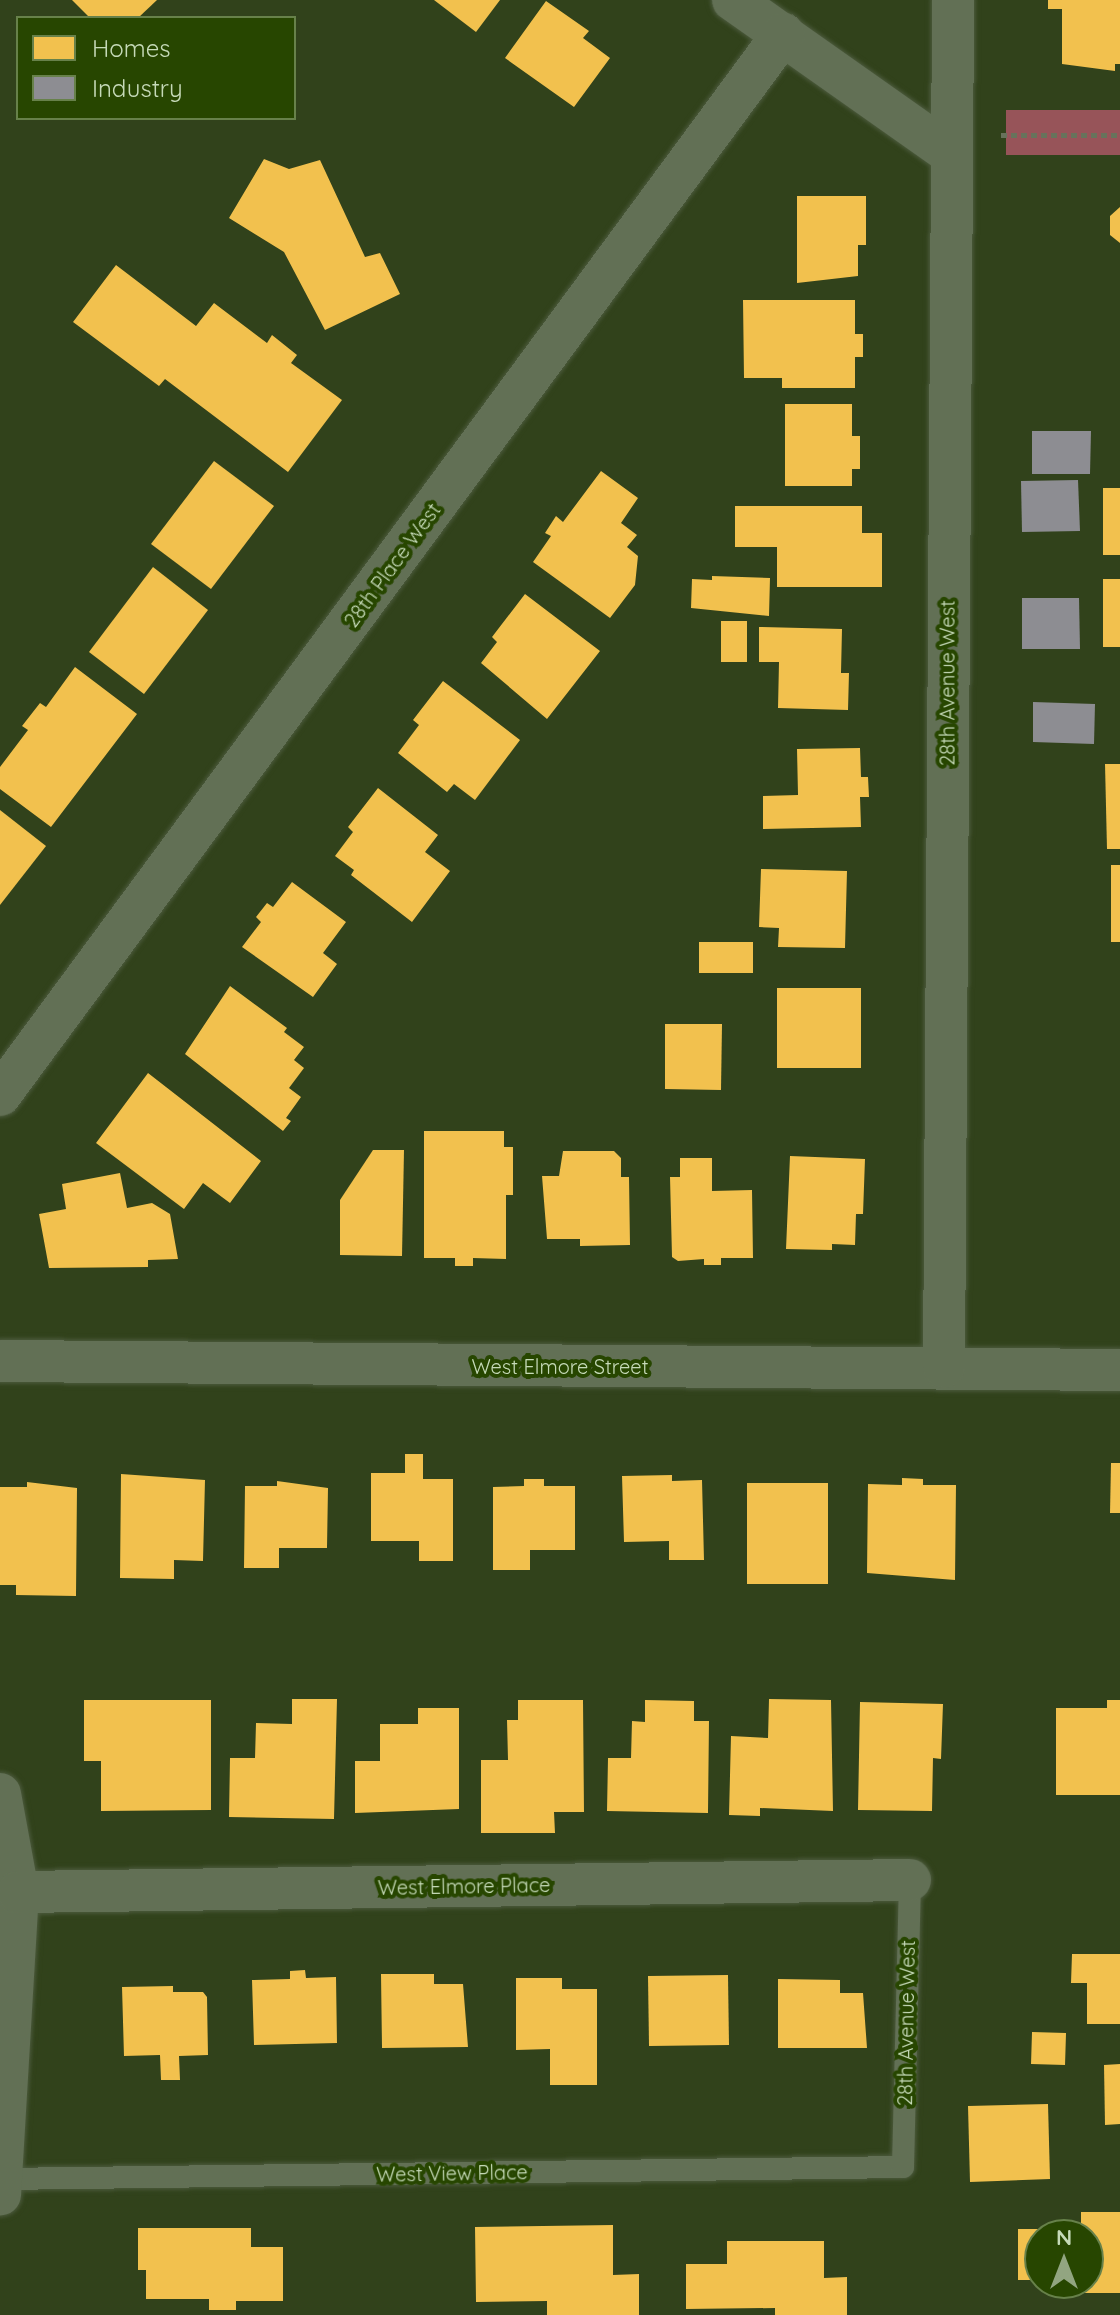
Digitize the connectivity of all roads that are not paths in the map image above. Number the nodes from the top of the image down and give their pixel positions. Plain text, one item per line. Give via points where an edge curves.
1 (733, 0) edge
2 (953, 0) edge
3 (783, 34) junction
4 (950, 153) junction
5 (0, 1095) edge
6 (0, 1361) edge
7 (944, 1367) junction
8 (1120, 1370) edge
9 (0, 1794) edge
10 (910, 1880) joint
11 (18, 1892) junction
12 (903, 2167) joint
13 (1, 2186) edge

1 - 3 street
2 - 4 street, 28th Avenue West
3 - 4 street
3 - 5 street, 28th Place West
4 - 7 street, 28th Avenue West
6 - 7 street, West Elmore Street
7 - 8 street, West Elmore Street
9 - 11 street
10 - 11 street, West Elmore Place
10 - 12 lane, 28th Avenue West
11 - 13 street
12 - 13 lane, West View Place

